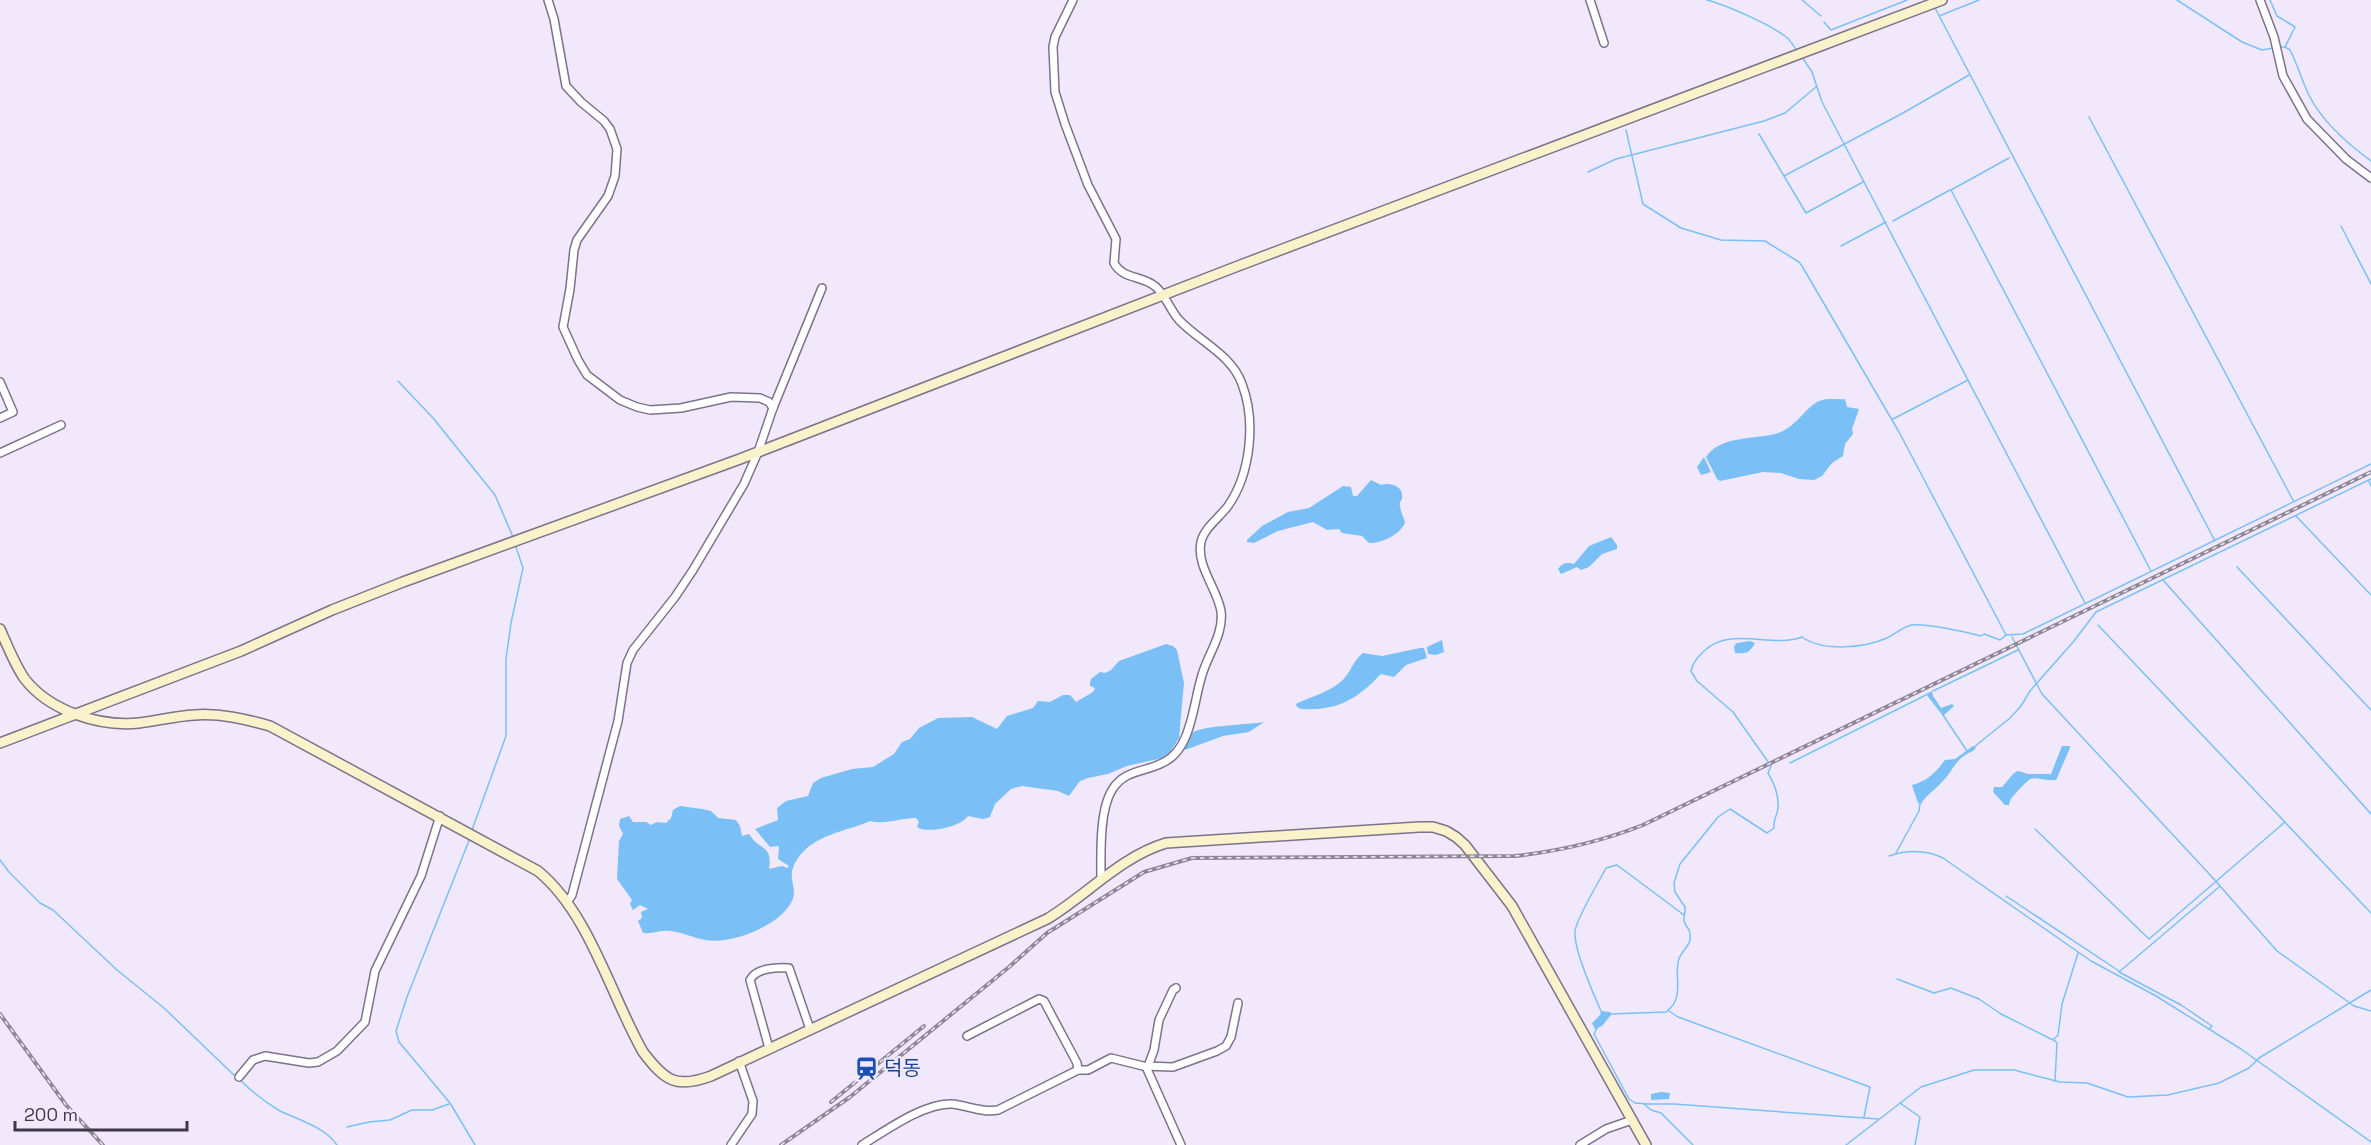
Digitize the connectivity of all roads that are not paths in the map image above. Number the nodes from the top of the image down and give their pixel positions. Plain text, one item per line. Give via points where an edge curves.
1 (548, 0) edge
2 (1073, 0) edge
3 (1590, 0) edge
4 (1942, 0) edge
5 (2260, 0) edge
6 (1604, 43) dead end
7 (2371, 178) edge
8 (822, 288) dead end
9 (1163, 294) junction
10 (0, 382) edge
11 (773, 408) junction
12 (0, 418) edge
13 (61, 425) dead end
14 (758, 452) junction
15 (0, 453) edge
16 (0, 629) edge
17 (76, 714) junction
18 (0, 743) edge
19 (440, 816) junction
20 (1101, 880) junction
21 (568, 901) junction
22 (1176, 988) dead end
23 (1238, 1003) dead end
24 (810, 1029) junction
25 (967, 1036) dead end
26 (769, 1048) junction
27 (740, 1061) junction
28 (1148, 1066) junction
29 (1078, 1070) junction
30 (239, 1077) dead end
31 (1632, 1120) junction
32 (735, 1143) edge
33 (862, 1145) edge
34 (1181, 1145) edge
35 (1580, 1145) edge
36 (1646, 1145) edge

1 - 11 street via 566,86 604,120 617,149 615,176 608,196 574,250 563,327 578,360 587,375 637,407 681,408 731,397 760,398
2 - 9 street via 1054,37 1055,92 1088,184 1116,239 1114,263 1123,274 1146,280
3 - 6 street
4 - 9 main road
5 - 7 street via 2283,76 2307,119
8 - 11 street
9 - 14 main road
9 - 20 street via 1178,318 1238,375 1247,401 1247,454 1233,498 1201,539 1203,564 1221,610 1221,622 1202,673 1190,725 1174,756 1157,767 1123,779 1111,792 1105,815
10 - 12 street via 13,412
11 - 14 street
13 - 15 street
14 - 17 main road via 403,582 241,651
14 - 21 street via 744,484 693,570 627,663 618,721
16 - 17 main road via 15,663 32,687
17 - 18 main road
17 - 19 main road via 116,724 194,715 252,721 290,735
19 - 21 main road via 538,871
19 - 30 street via 421,876 375,971 365,1022 337,1051 318,1062 265,1056 253,1060
20 - 24 main road via 1047,919
20 - 31 main road via 1139,854 1166,843 1419,827 1446,831 1465,845 1512,906
21 - 27 main road via 636,1040 658,1071 678,1083 693,1083
22 - 28 street via 1159,1020
23 - 28 street via 1226,1046 1173,1067
24 - 26 main road
24 - 26 street via 789,968 756,973 750,980
25 - 29 street via 1039,999 1044,1000
26 - 27 main road
27 - 32 street via 753,1101 752,1114
28 - 29 street via 1111,1058 1088,1070
28 - 34 street
29 - 33 street via 998,1110 938,1105
31 - 35 street via 1606,1129
31 - 36 main road

